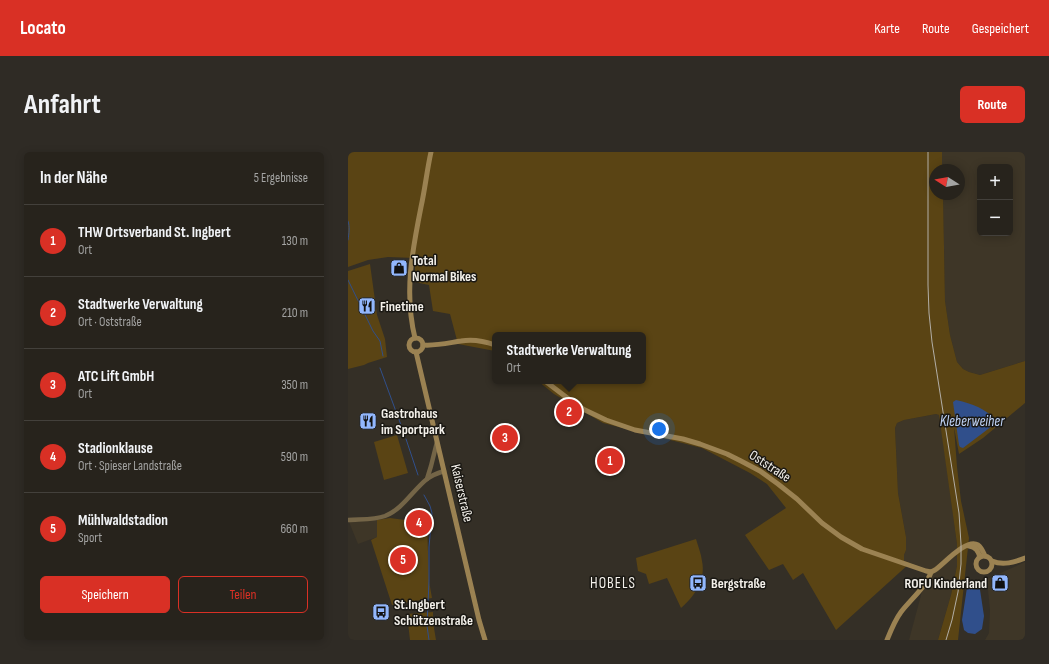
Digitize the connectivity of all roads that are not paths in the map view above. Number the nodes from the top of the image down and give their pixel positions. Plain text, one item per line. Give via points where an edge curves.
1 (431, 152) edge
2 (415, 338) junction
3 (492, 344) edge
4 (423, 345) junction
5 (416, 352) junction
6 (549, 384) edge
7 (437, 440) junction
8 (444, 471) junction
9 (426, 480) junction
10 (348, 520) edge
11 (982, 557) junction
12 (1025, 559) edge
13 (992, 561) junction
14 (992, 568) junction
15 (930, 572) junction
16 (485, 640) edge
17 (886, 640) edge

1 - 2 main road via 410,269 409,305
2 - 4 main road via 421,340
2 - 5 main road via 409,346
3 - 4 main road via 462,340
4 - 5 main road via 421,350
5 - 7 main road, Kaiserstraße
6 - 15 main road, Oststraße via 585,410 606,420 636,430 676,437 723,452 778,484 841,537 862,549
7 - 8 main road, Kaiserstraße
7 - 9 street
8 - 9 street
8 - 16 main road, Kaiserstraße
9 - 10 street via 401,505 385,516
11 - 13 main road via 990,558
11 - 14 main road via 976,564 979,571 985,573
11 - 15 main road via 974,546 967,546 959,549
12 - 13 main road via 1007,563
12 - 14 main road via 1014,565
13 - 14 main road
15 - 17 main road via 925,584 898,616

